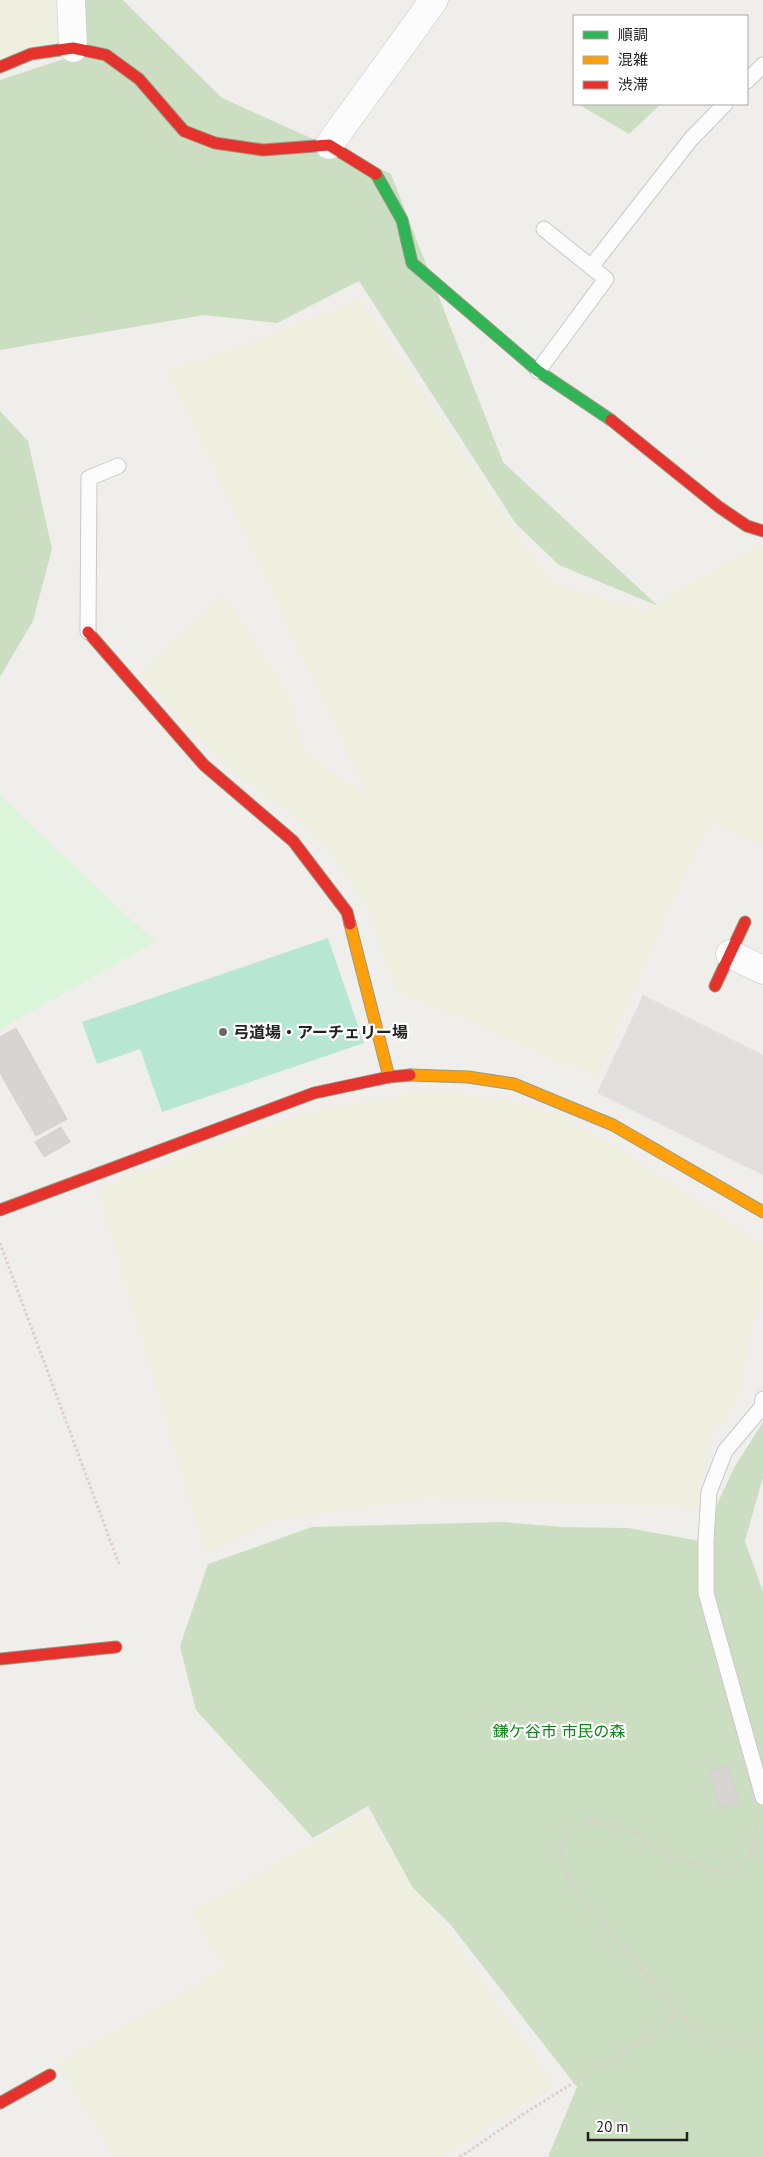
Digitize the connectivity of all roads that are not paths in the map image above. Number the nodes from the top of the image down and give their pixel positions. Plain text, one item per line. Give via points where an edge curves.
1 (71, 0) edge
2 (434, 0) edge
3 (73, 48) junction
4 (763, 65) edge
5 (0, 67) edge
6 (748, 81) edge
7 (724, 105) edge
8 (329, 145) junction
9 (544, 229) dead end
10 (591, 267) junction
11 (538, 371) junction
12 (118, 466) dead end
13 (763, 531) edge
14 (88, 632) joint
15 (745, 922) dead end
16 (730, 954) junction
17 (763, 970) edge
18 (715, 986) dead end
19 (389, 1077) junction
20 (0, 1210) edge
21 (763, 1212) edge
22 (763, 1399) edge
23 (116, 1647) dead end
24 (0, 1659) edge
25 (763, 1796) edge
26 (50, 2075) dead end
27 (0, 2103) edge

1 - 3 street
2 - 8 street
3 - 5 street via 31,54
3 - 8 street via 106,55 139,79 184,131 214,143 263,150
4 - 6 lane
7 - 10 lane via 691,139
8 - 11 street via 377,176 402,220 412,263
9 - 10 lane
10 - 11 lane via 606,278
11 - 13 street via 616,423 747,526
12 - 14 lane via 88,478
14 - 19 street via 204,765 293,841 347,912
15 - 16 street
16 - 17 street
16 - 18 street
19 - 20 street via 314,1093
19 - 21 street via 420,1074 514,1084 613,1124
22 - 25 lane via 762,1406 725,1451 709,1492 706,1542 706,1593
23 - 24 street
26 - 27 street

